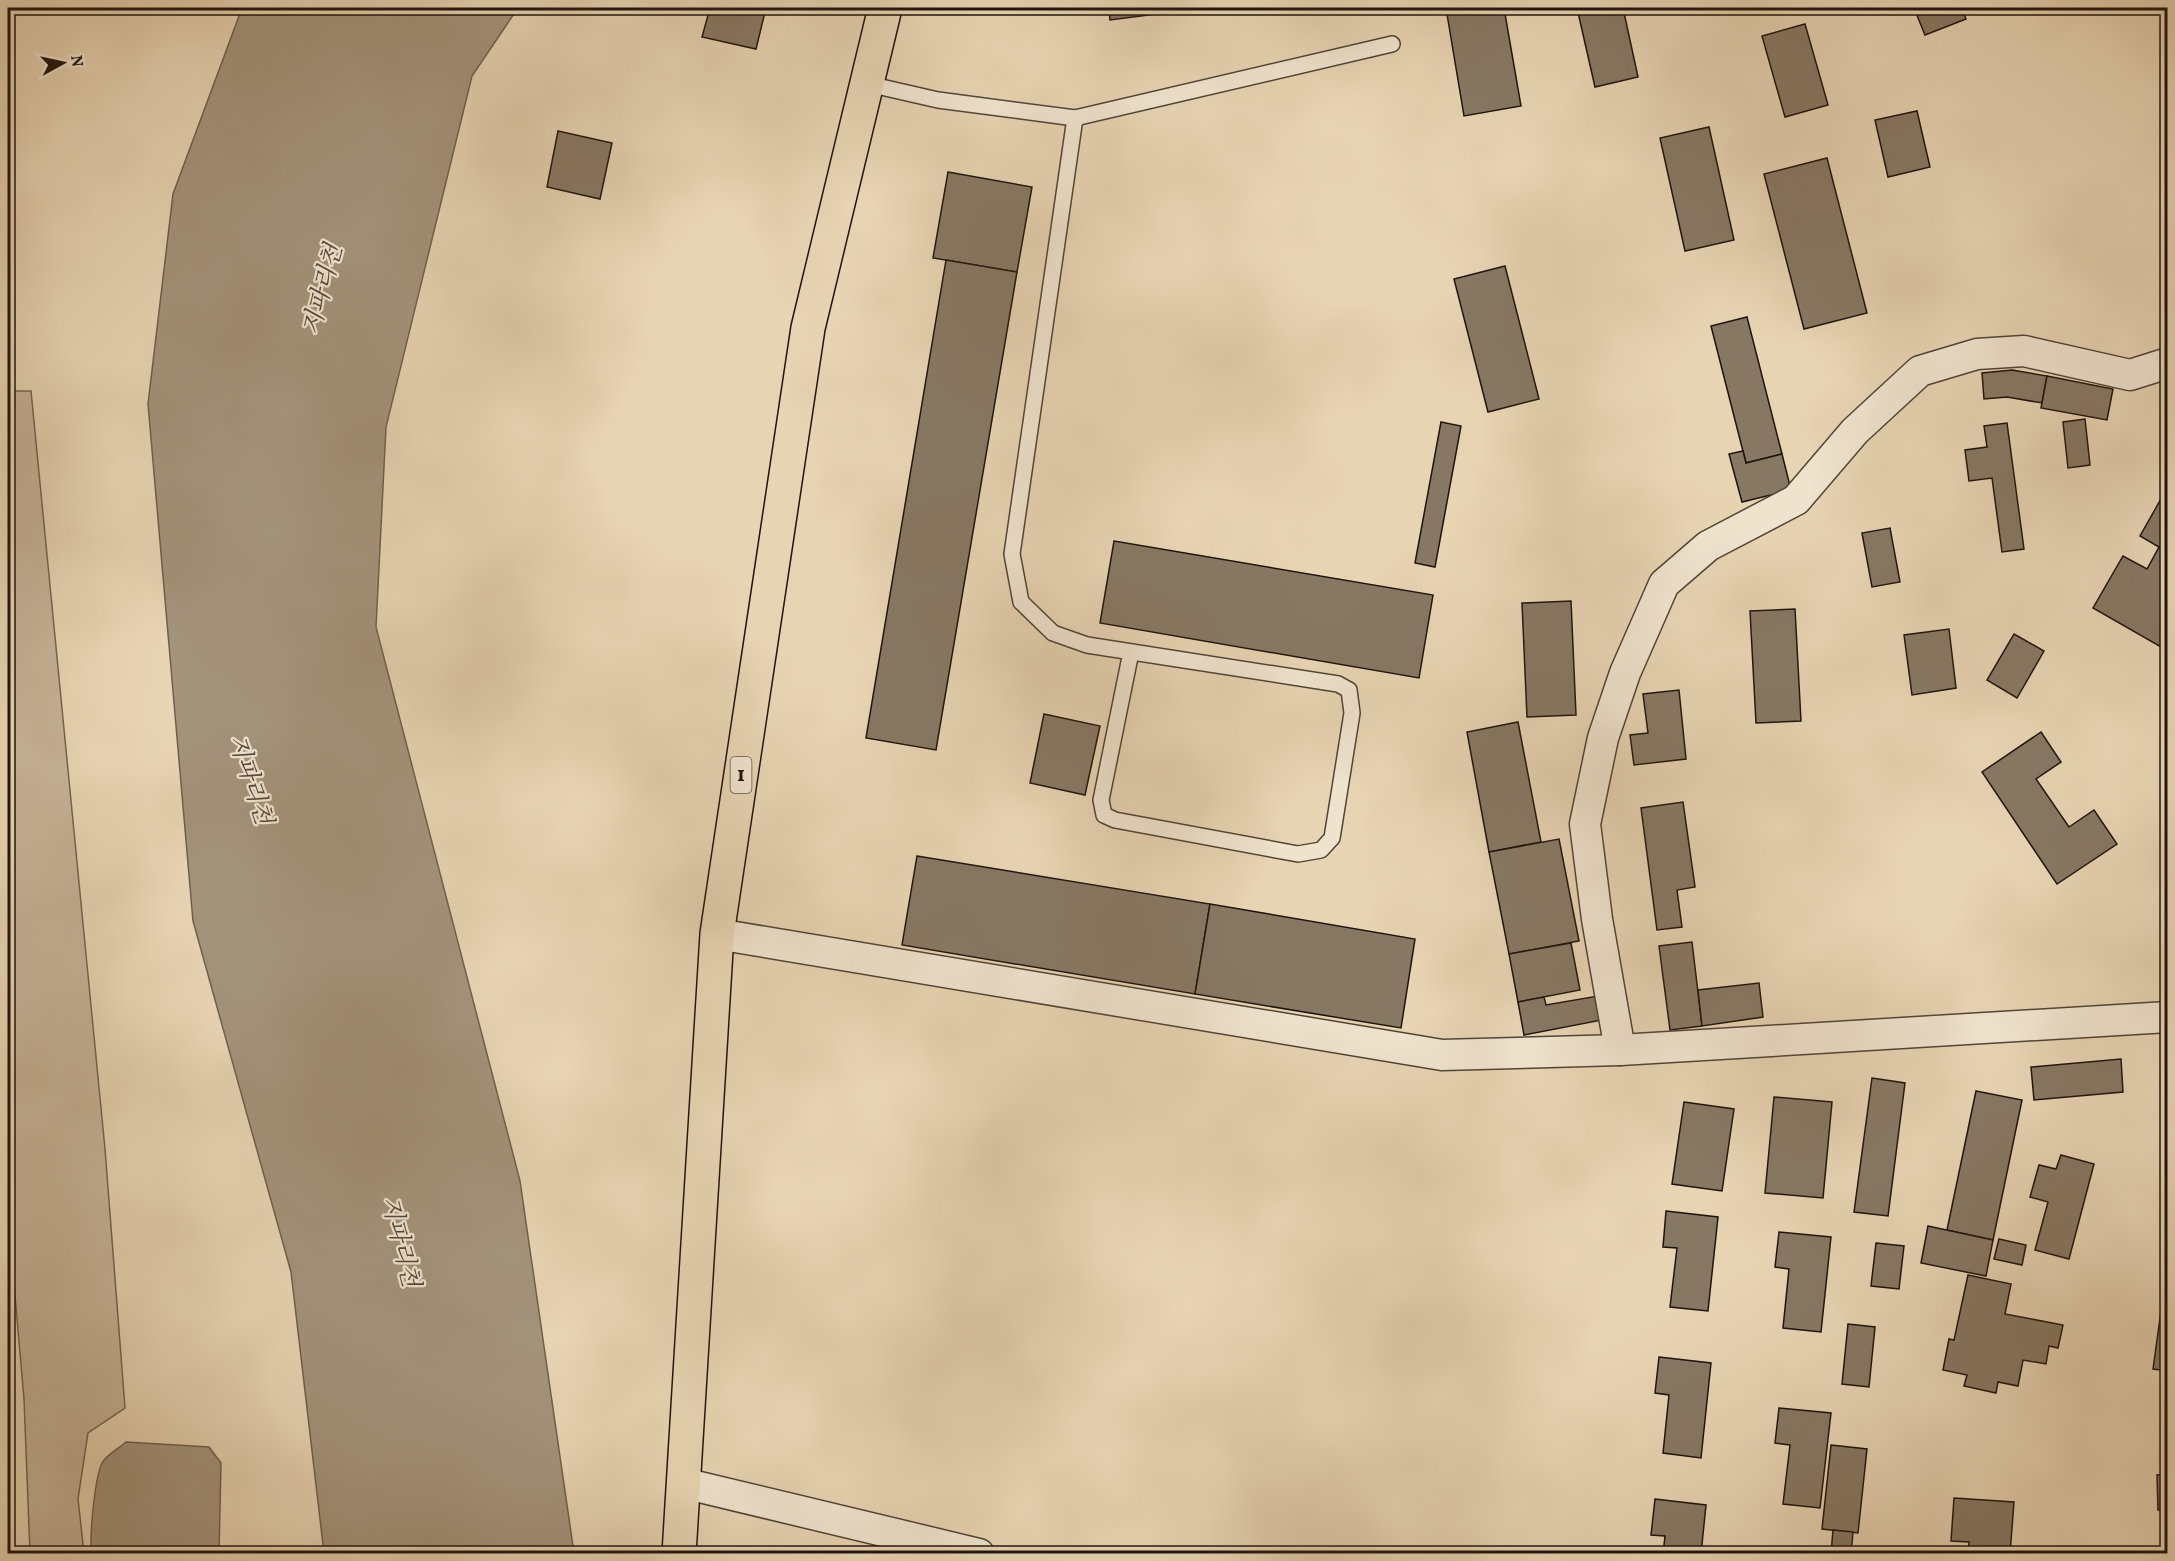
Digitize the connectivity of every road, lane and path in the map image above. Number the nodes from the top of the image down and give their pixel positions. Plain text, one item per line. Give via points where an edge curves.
1 (885, 8) edge
2 (1392, 44) dead end
3 (868, 84) junction
4 (1075, 118) junction
5 (2168, 363) edge
6 (1131, 652) junction
7 (717, 934) junction
8 (2168, 1017) edge
9 (1620, 1050) junction
10 (684, 1483) junction
11 (679, 1554) edge
12 (979, 1554) edge

1 - 3 main road, 1
2 - 4 lane
3 - 4 lane via 938,100
3 - 7 main road, 1 via 808,328
4 - 6 lane via 1012,554 1021,602 1053,633 1087,645
5 - 9 street via 2130,375 2024,351 1977,354 1920,370 1855,431 1796,500 1708,546 1664,584 1625,673 1603,738 1585,824
6 - 6 lane via 1338,684 1349,690 1352,713 1332,838 1321,850 1298,854 1104,815 1101,800
7 - 9 street via 1442,1055
7 - 10 main road, 1
8 - 9 street
10 - 11 main road, 1
10 - 12 street

